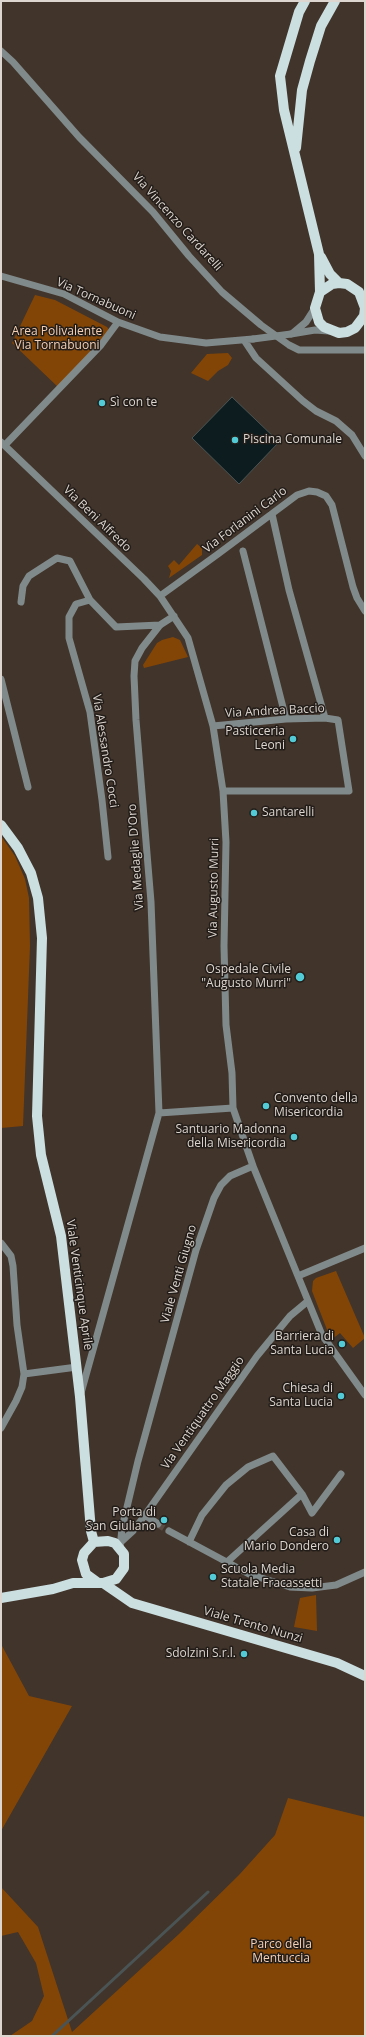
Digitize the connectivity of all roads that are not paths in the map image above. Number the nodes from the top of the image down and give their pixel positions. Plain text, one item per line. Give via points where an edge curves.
1 (305, 1) edge
2 (335, 1) edge
3 (1, 51) edge
4 (295, 154) junction
5 (319, 254) junction
6 (1, 276) edge
7 (339, 282) junction
8 (320, 292) junction
9 (315, 308) junction
10 (365, 308) edge
11 (118, 322) junction
12 (360, 327) edge
13 (330, 331) junction
14 (291, 334) junction
15 (244, 340) junction
16 (365, 350) edge
17 (3, 444) edge
18 (365, 456) edge
19 (272, 514) junction
20 (243, 551) dead end
21 (160, 596) junction
22 (90, 600) junction
23 (21, 602) dead end
24 (365, 611) edge
25 (174, 616) junction
26 (160, 625) junction
27 (1, 679) edge
28 (325, 718) junction
29 (286, 720) junction
30 (213, 726) junction
31 (28, 787) dead end
32 (223, 791) junction
33 (1, 826) edge
34 (108, 857) dead end
35 (233, 1108) junction
36 (159, 1113) junction
37 (253, 1166) junction
38 (1, 1243) edge
39 (365, 1248) edge
40 (298, 1276) junction
41 (308, 1301) junction
42 (77, 1367) junction
43 (24, 1374) junction
44 (365, 1395) edge
45 (80, 1397) junction
46 (1, 1428) edge
47 (341, 1474) dead end
48 (302, 1494) junction
49 (145, 1516) junction
50 (158, 1524) tunnel mouth
51 (170, 1531) tunnel mouth
52 (94, 1542) junction
53 (189, 1542) junction
54 (121, 1545) junction
55 (227, 1562) junction
56 (83, 1567) junction
57 (365, 1572) edge
58 (116, 1579) junction
59 (73, 1583) junction
60 (100, 1583) junction
61 (1, 1598) edge
62 (132, 1603) junction
63 (365, 1676) edge

1 - 4 main road via 299,12 280,76 284,110
2 - 4 main road via 321,26 302,90
3 - 16 street, Via Vincenzo Cardarelli via 79,137 153,212 222,292 262,325 299,350
4 - 5 main road
5 - 7 main road via 330,274
5 - 8 main road
6 - 11 street, Via Tornabuoni via 64,294
7 - 8 main road
7 - 10 main road via 359,292
8 - 9 main road
9 - 13 main road via 319,322
9 - 14 street via 306,322
10 - 12 main road
11 - 15 street, Via Tornabuoni via 160,337 206,343
11 - 17 street via 55,393
12 - 13 main road via 339,333
13 - 14 street, Via Tornabuoni via 314,330
14 - 15 street, Via Tornabuoni, bridge
15 - 18 street via 256,358 302,401 336,421 352,435
17 - 21 street, Via Beni Alfredo
19 - 21 street, Via Forlanini Carlo
19 - 24 street, Via Forlanini Carlo via 303,492 317,492 326,496 336,515 357,598
19 - 28 street via 289,590
20 - 29 street
21 - 25 street, Via Beni Alfredo
22 - 23 street via 70,561 57,558 29,576 22,586
22 - 26 street via 116,627
22 - 34 street, Via Alessandro Cocci via 76,604 70,617 69,638 90,712
25 - 26 street, Via Medaglie D'Oro
25 - 30 street, Via Augusto Murri via 188,638
26 - 36 street, Via Medaglie D'Oro via 135,661 134,676 151,902
27 - 31 street
28 - 29 street, Via Andrea Baccio
28 - 32 street, Via Andrea Baccio via 338,720 349,791
29 - 30 street, Via Andrea Baccio
30 - 32 street, Via Augusto Murri
32 - 35 street, Via Augusto Murri via 226,842 226,1025
33 - 42 main road, Viale Venticinque Aprile via 18,848 31,873 38,898 42,938 37,1116 41,1155 61,1236
35 - 36 street
35 - 37 street, Via Augusto Murri
36 - 45 street, Via Medaglie D'Oro
37 - 40 street
37 - 54 street, Viale Venti Giugno via 230,1176 222,1185 214,1198 196,1247 138,1461 122,1528
38 - 43 street via 11,1256 13,1266
39 - 40 street
40 - 41 street
41 - 44 street via 322,1335
41 - 49 street, Via Ventiquattro Maggio via 290,1316 257,1356
42 - 43 street
42 - 45 main road, Viale Venticinque Aprile
43 - 46 street via 22,1387
45 - 52 main road, Viale Venticinque Aprile
47 - 48 street via 312,1513
48 - 53 street via 273,1456 248,1467 226,1485 202,1515
48 - 55 street
49 - 50 street
49 - 54 street, Via Ventiquattro Maggio
51 - 53 street
52 - 54 main road via 108,1541
52 - 56 main road via 84,1553
53 - 55 street
54 - 58 main road via 124,1568
55 - 57 street via 249,1574 290,1587 336,1585
56 - 59 main road
56 - 60 main road via 86,1574
58 - 60 main road
58 - 62 main road
59 - 60 main road
59 - 61 main road
60 - 62 main road, Viale Trento Nunzi
62 - 63 main road, Viale Trento Nunzi via 337,1663

